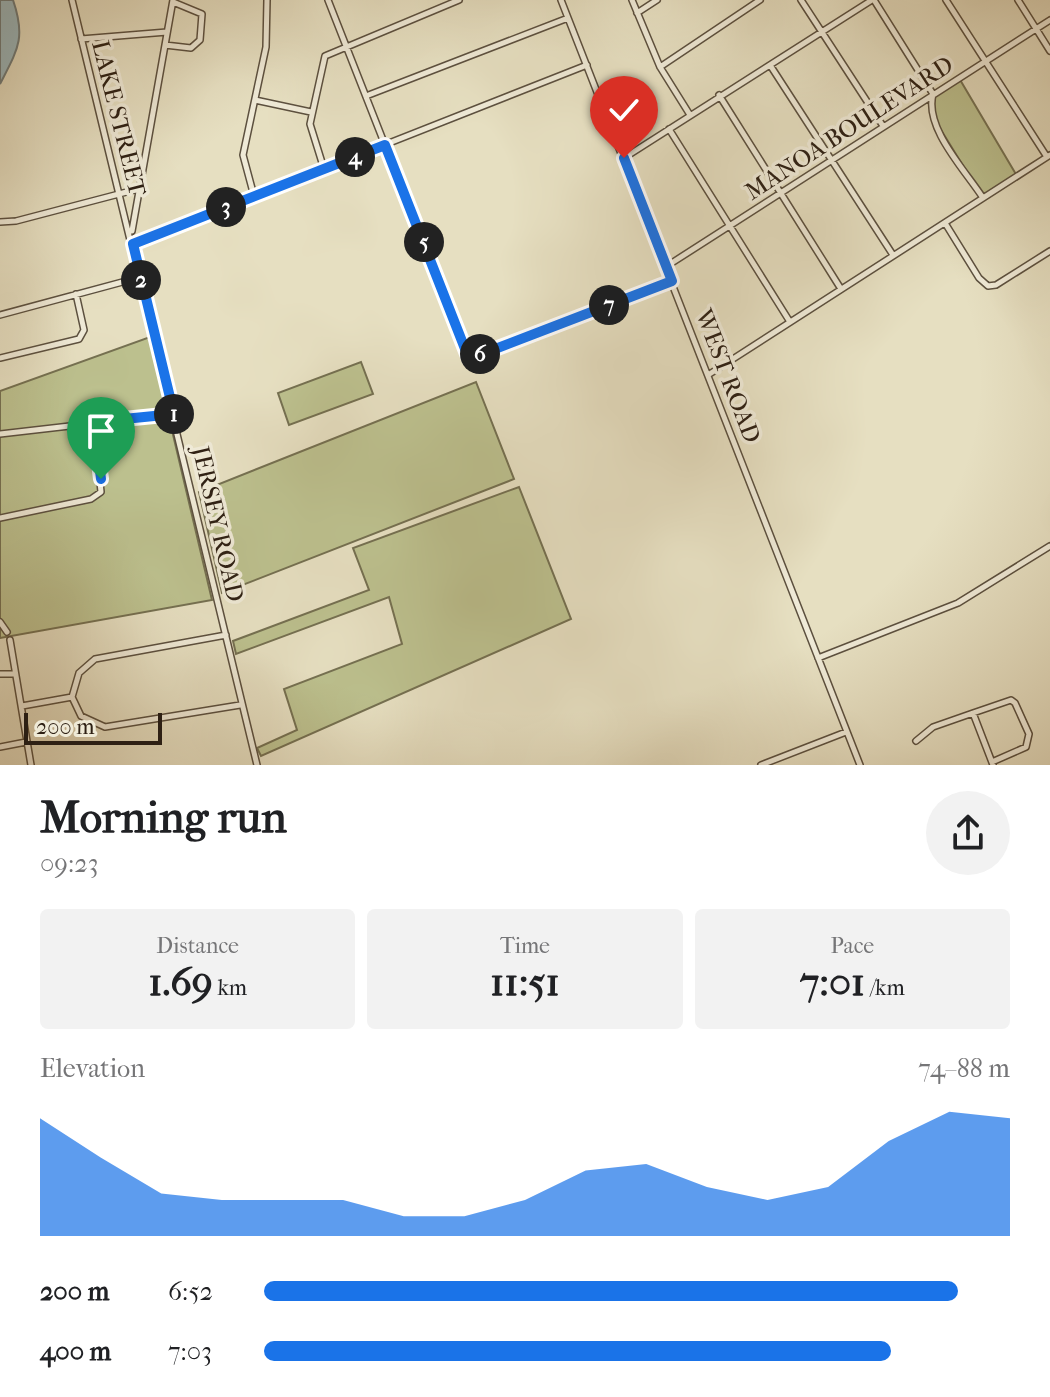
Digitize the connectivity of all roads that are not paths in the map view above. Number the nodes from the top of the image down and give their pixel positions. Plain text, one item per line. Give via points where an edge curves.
1 (72, 0) edge
2 (267, 0) edge
3 (328, 0) edge
4 (459, 0) edge
5 (561, 0) edge
6 (632, 0) edge
7 (657, 0) edge
8 (760, 0) edge
9 (801, 0) edge
10 (873, 0) edge
11 (946, 0) edge
12 (1018, 0) edge
13 (173, 1) edge
14 (637, 13) junction
15 (568, 18) junction
16 (1050, 20) edge
17 (1036, 29) junction
18 (167, 32) junction
19 (822, 32) junction
20 (81, 39) junction
21 (165, 45) junction
22 (346, 45) junction
23 (1050, 51) edge
24 (985, 61) junction
25 (587, 65) junction
26 (770, 65) junction
27 (660, 67) junction
28 (933, 94) junction
29 (719, 95) junction
30 (366, 96) junction
31 (255, 100) junction
32 (311, 112) junction
33 (690, 115) junction
34 (883, 126) junction
35 (669, 129) junction
36 (385, 145) junction
37 (1048, 156) edge
38 (624, 158) junction
39 (831, 160) junction
40 (324, 169) junction
41 (140, 188) junction
42 (781, 193) junction
43 (120, 195) junction
44 (254, 196) junction
45 (983, 198) junction
46 (0, 222) edge
47 (945, 223) junction
48 (729, 227) junction
49 (131, 237) junction
50 (133, 244) junction
51 (1050, 251) edge
52 (893, 255) junction
53 (667, 266) junction
54 (141, 277) junction
55 (672, 281) junction
56 (841, 289) junction
57 (76, 294) junction
58 (0, 315) edge
59 (790, 322) junction
60 (0, 358) edge
61 (707, 375) junction
62 (174, 414) junction
63 (94, 422) junction
64 (0, 434) edge
65 (0, 518) edge
66 (1050, 546) edge
67 (0, 622) edge
68 (7, 632) dead end
69 (226, 635) junction
70 (10, 640) dead end
71 (818, 658) junction
72 (0, 674) edge
73 (15, 674) junction
74 (72, 697) junction
75 (240, 705) junction
76 (22, 706) junction
77 (973, 713) junction
78 (846, 732) junction
79 (916, 741) dead end
80 (26, 742) junction
81 (0, 747) edge
82 (993, 763) edge
83 (31, 765) edge
84 (257, 765) edge
85 (761, 765) edge
86 (860, 765) edge

1 - 20 street, LAKE STREET
2 - 31 street via 266,47
3 - 22 street
4 - 22 street
5 - 15 street, WEST ROAD
6 - 14 street
7 - 14 street
8 - 27 street
9 - 19 street
10 - 19 street
10 - 28 street
11 - 24 street
12 - 17 street
13 - 18 street
13 - 21 street via 202,14 202,32 188,49
14 - 27 street
15 - 25 street, WEST ROAD
15 - 30 street
16 - 17 street, MANOA BOULEVARD
17 - 23 street
17 - 24 street, MANOA BOULEVARD
18 - 20 street
18 - 21 street
19 - 26 street
19 - 34 street
20 - 43 street, LAKE STREET
21 - 41 street
22 - 30 street
22 - 32 street via 325,56
24 - 28 street, MANOA BOULEVARD
24 - 37 street
25 - 36 street
25 - 38 street, WEST ROAD
26 - 29 street
26 - 39 street
27 - 33 street
28 - 34 street, MANOA BOULEVARD
28 - 45 street via 933,117
29 - 33 street
29 - 42 street
30 - 36 street
31 - 32 street
31 - 44 street via 243,162
32 - 40 street via 311,132
33 - 35 street
34 - 39 street, MANOA BOULEVARD
35 - 38 street
35 - 48 street
36 - 40 street
36 - 55 street via 469,359
37 - 45 street
38 - 53 street, WEST ROAD
39 - 42 street, MANOA BOULEVARD
39 - 52 street
40 - 44 street
41 - 43 street
41 - 49 street
42 - 48 street, MANOA BOULEVARD
42 - 56 street
43 - 46 street
43 - 49 street, LAKE STREET
44 - 50 street
45 - 47 street
47 - 51 street via 988,286
47 - 52 street
48 - 53 street, MANOA BOULEVARD
48 - 59 street
49 - 50 street, LAKE STREET
50 - 54 street, JERSEY ROAD
52 - 56 street
53 - 55 street, WEST ROAD
54 - 57 street
54 - 62 street, JERSEY ROAD
55 - 61 street, WEST ROAD
56 - 59 street
57 - 58 street
57 - 60 street via 84,334 79,339
59 - 61 street
61 - 71 street, WEST ROAD
62 - 63 street
62 - 69 street, JERSEY ROAD
63 - 64 street
63 - 65 street via 101,492 91,499
66 - 71 street via 966,599
67 - 68 street
69 - 74 street via 90,661 79,673
69 - 75 street, JERSEY ROAD
70 - 73 street
71 - 78 street, WEST ROAD
72 - 73 street
73 - 76 street
74 - 75 street via 81,716 105,727
74 - 76 street
75 - 84 street, JERSEY ROAD
76 - 80 street
77 - 79 street via 933,727
77 - 82 street
77 - 82 street via 1011,700 1029,734 1026,747
78 - 85 street
78 - 86 street, WEST ROAD
80 - 81 street
80 - 83 street

